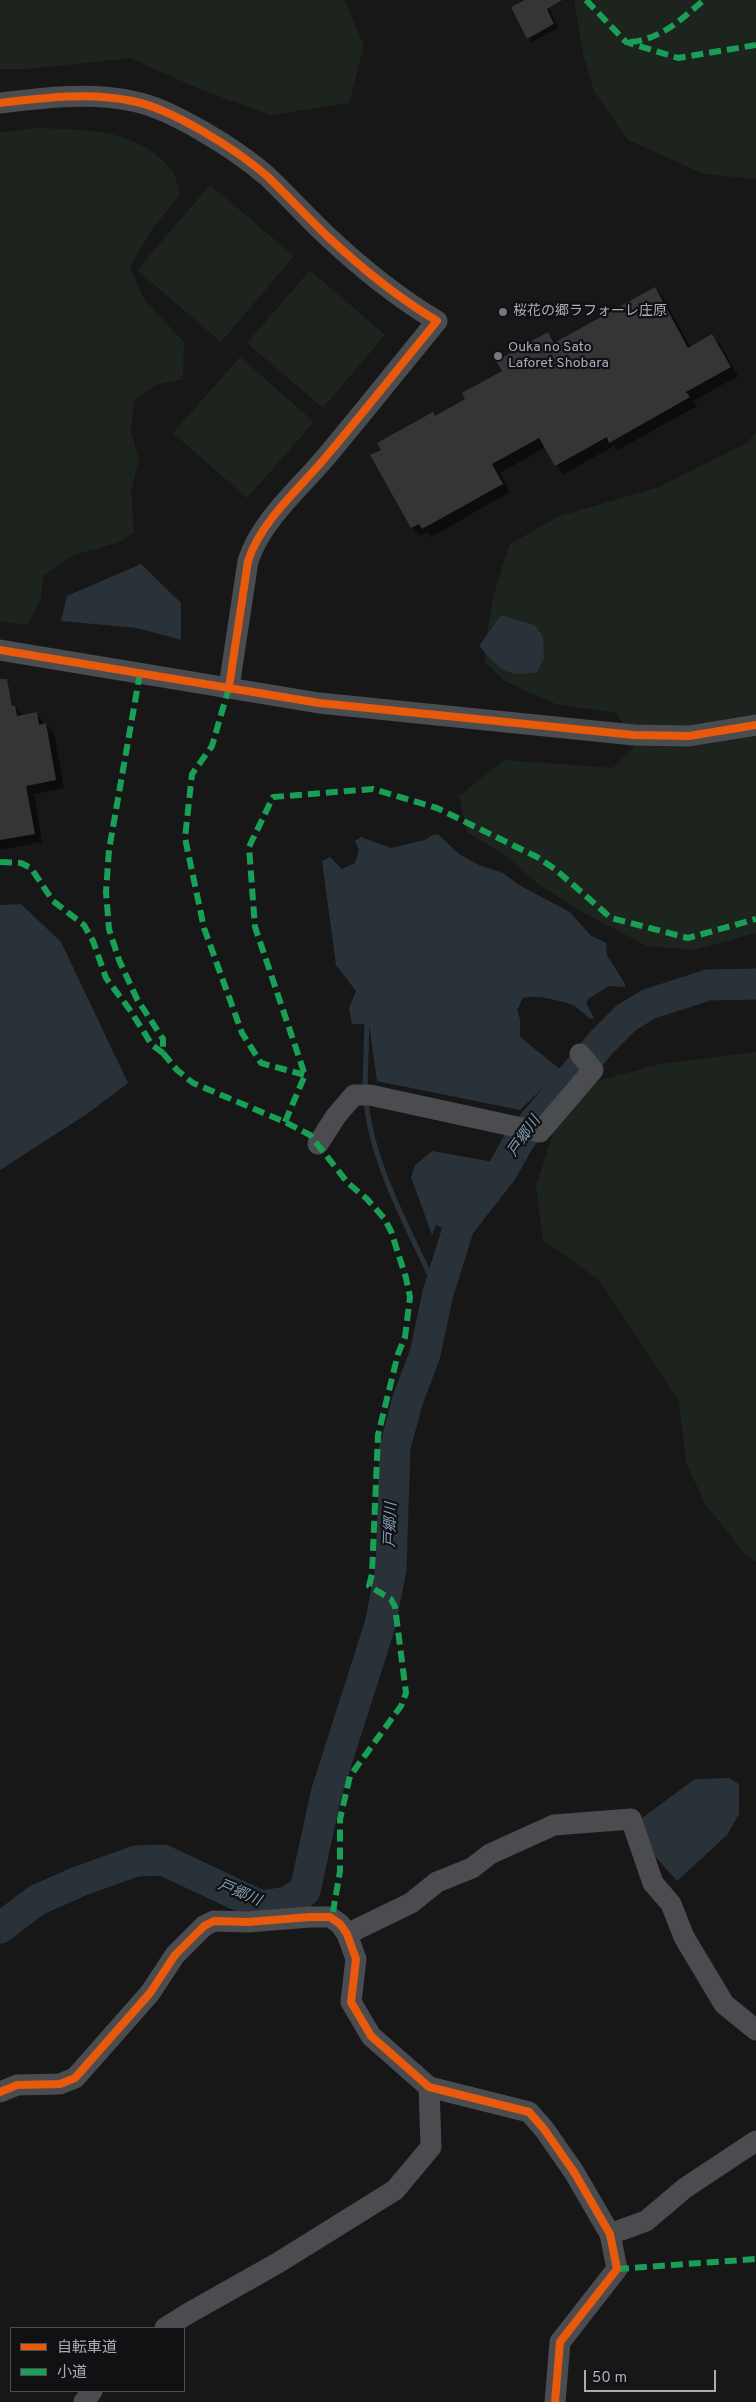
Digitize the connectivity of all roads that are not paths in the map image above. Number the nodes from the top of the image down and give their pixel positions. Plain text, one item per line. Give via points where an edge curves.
1 (0, 103) edge
2 (0, 650) edge
3 (229, 687) junction
4 (756, 725) edge
5 (585, 1060) dead end
6 (318, 1144) dead end
7 (347, 1934) junction
8 (756, 2030) edge
9 (430, 2087) junction
10 (0, 2092) edge
11 (756, 2141) edge
12 (610, 2234) junction
13 (167, 2327) edge
14 (555, 2402) edge

1 - 3 street via 66,96 111,97 135,101 190,125 266,175 341,248 409,304 437,321 258,537 248,561
2 - 3 street
3 - 4 street via 319,703 634,735 689,736
5 - 6 street via 593,1070 540,1132 364,1095 354,1096
7 - 8 street via 411,1903 438,1882 472,1868 490,1854 554,1825 632,1819 653,1883 670,1904 684,1936 724,2004
7 - 9 street via 356,1959 351,2002 371,2036
7 - 10 street via 336,1921 323,1916 248,1922 214,1921 204,1926 175,1955 150,1993 75,2078 60,2084 17,2085
9 - 12 street via 529,2112 574,2172
9 - 13 street via 431,2147 395,2190
11 - 12 street via 685,2188 646,2221
12 - 14 street via 617,2268 560,2342

